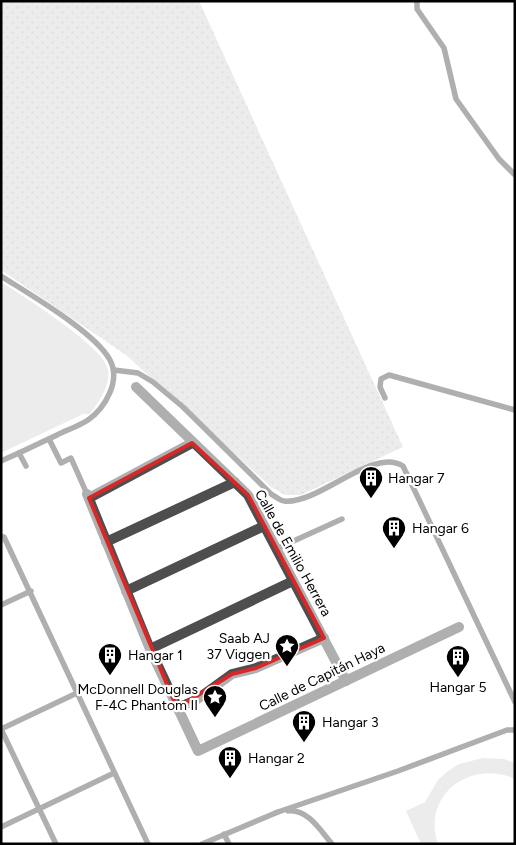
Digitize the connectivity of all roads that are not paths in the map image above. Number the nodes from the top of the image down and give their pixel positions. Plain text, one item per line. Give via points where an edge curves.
1 (416, 1) edge
2 (515, 175) edge
3 (1, 276) edge
4 (114, 370) junction
5 (136, 387) dead end
6 (385, 398) dead end
7 (515, 410) edge
8 (49, 439) junction
9 (192, 443) junction
10 (19, 453) junction
11 (1, 461) edge
12 (26, 466) dead end
13 (235, 482) junction
14 (88, 496) junction
15 (342, 519) dead end
16 (264, 526) junction
17 (1, 536) edge
18 (106, 542) junction
19 (276, 549) junction
20 (294, 581) junction
21 (31, 591) junction
22 (126, 591) junction
23 (1, 605) edge
24 (459, 626) dead end
25 (324, 638) junction
26 (150, 649) junction
27 (346, 681) junction
28 (77, 693) junction
29 (515, 702) edge
30 (177, 708) junction
31 (515, 726) edge
32 (1, 729) edge
33 (514, 731) edge
34 (114, 773) junction
35 (40, 809) junction
36 (275, 813) junction
37 (1, 827) edge
38 (224, 834) junction
39 (56, 844) edge
40 (148, 844) edge
41 (202, 844) edge
42 (229, 844) edge
43 (332, 844) edge

1 - 2 lane via 417,9 444,48 456,98 499,159
3 - 4 lane via 63,316 97,344
4 - 8 lane via 109,395 102,407 88,420
4 - 29 lane via 138,373 153,382 183,407 271,494 283,501 300,500 380,463 397,462 403,466
5 - 9 street, Calle de Emilio Herrera
6 - 7 lane via 380,387 381,379 389,375
8 - 10 lane
8 - 14 lane via 60,463 71,458
9 - 13 street, Calle de Emilio Herrera
9 - 14 street
10 - 11 lane
10 - 12 lane
13 - 16 street, Calle de Emilio Herrera via 248,495
13 - 18 street
14 - 18 street
15 - 19 lane
16 - 19 street, Calle de Emilio Herrera
16 - 22 street
17 - 21 lane
18 - 22 street
19 - 20 street, Calle de Emilio Herrera
20 - 25 street, Calle de Emilio Herrera
20 - 26 street
21 - 23 lane
21 - 28 lane
22 - 26 street
24 - 27 street, Calle de Capitán Haya
25 - 27 street, Calle de Emilio Herrera
25 - 30 street via 256,668 232,674 196,700
26 - 30 street
27 - 30 street, Calle de Capitán Haya via 198,751
28 - 32 lane
28 - 34 lane
31 - 33 lane
32 - 35 lane
33 - 36 lane via 506,730
34 - 35 lane
34 - 40 lane
35 - 37 lane
35 - 39 lane
36 - 38 lane
36 - 43 lane via 298,810 311,819
38 - 41 lane
38 - 42 lane

